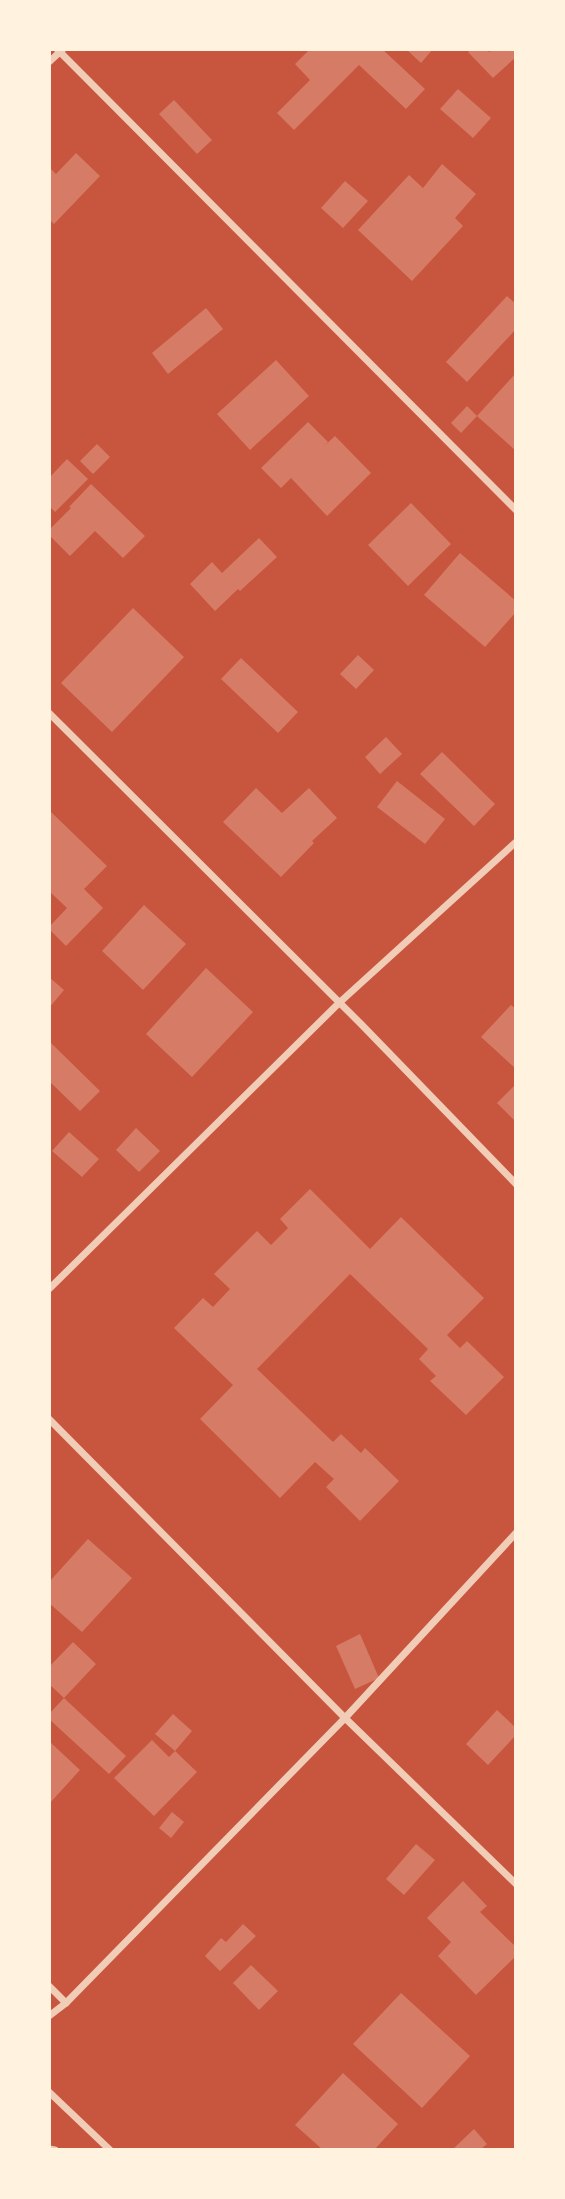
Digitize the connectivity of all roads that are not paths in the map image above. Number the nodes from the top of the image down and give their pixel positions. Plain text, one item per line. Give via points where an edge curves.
1 (60, 50) edge
2 (49, 62) edge
3 (516, 510) edge
4 (49, 713) edge
5 (516, 842) edge
6 (339, 1003) junction
7 (516, 1184) edge
8 (49, 1289) edge
9 (49, 1419) edge
10 (516, 1533) edge
11 (345, 1718) junction
12 (516, 1884) edge
13 (49, 1986) edge
14 (66, 2003) junction
15 (49, 2016) edge
16 (49, 2092) edge
17 (49, 2149) edge
18 (55, 2150) edge
19 (110, 2150) edge

1 - 2 street
1 - 3 street
4 - 6 street
5 - 6 street
6 - 7 street
6 - 8 street
9 - 11 street
10 - 11 street
11 - 12 street
11 - 14 street
13 - 14 street
14 - 15 street
16 - 19 street
17 - 18 street

